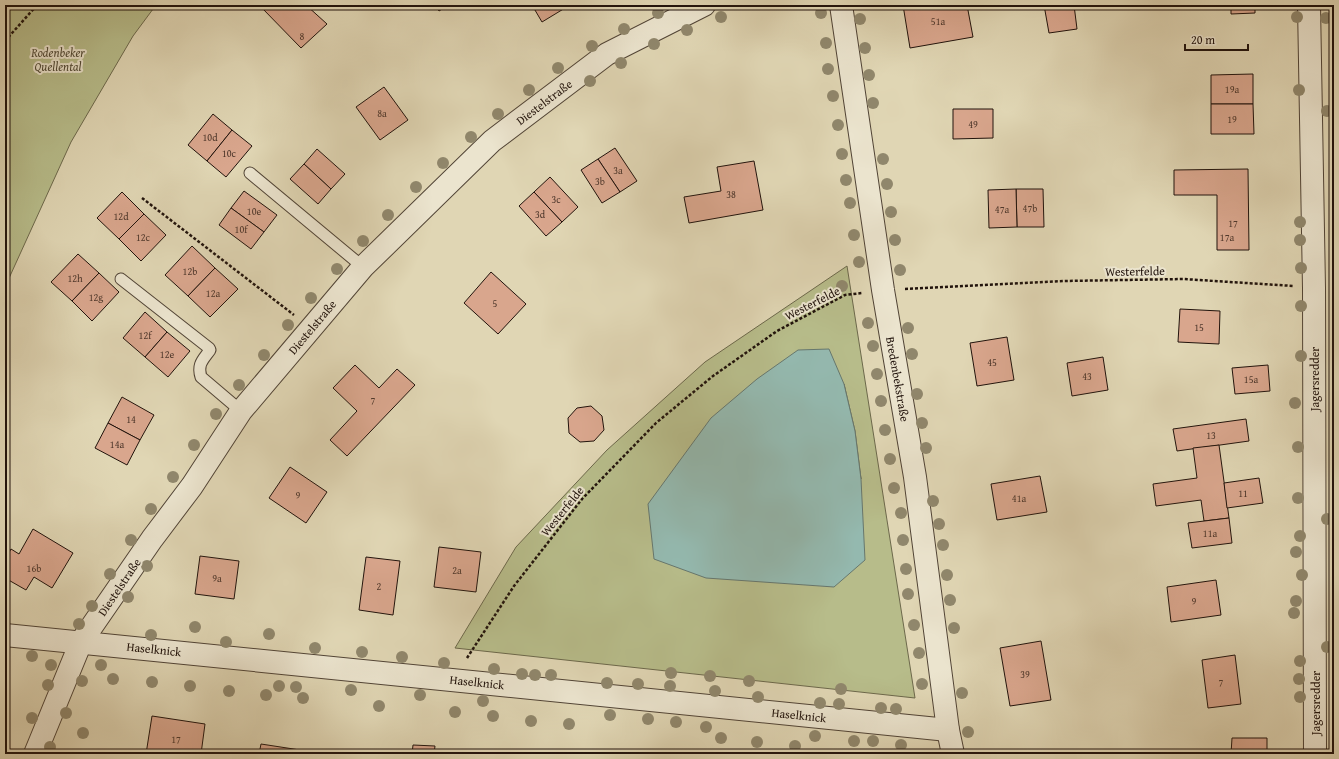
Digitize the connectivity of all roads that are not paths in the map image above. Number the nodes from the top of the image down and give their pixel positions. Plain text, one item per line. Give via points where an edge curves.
1 (704, 5) edge
2 (841, 5) edge
3 (1309, 5) edge
4 (250, 173) dead end
5 (363, 267) junction
6 (121, 279) dead end
7 (241, 411) junction
8 (5, 635) edge
9 (82, 642) junction
10 (948, 730) junction
11 (35, 754) edge
12 (953, 754) edge
13 (1315, 754) edge

1 - 5 street, Diestelstraße via 607,54 492,141
2 - 10 street, Bredenbekstraße via 883,290 915,477
3 - 13 street, Jagersredder via 1314,288
4 - 5 lane
5 - 7 street, Diestelstraße
6 - 7 lane via 209,348 199,369 201,377
7 - 9 street, Diestelstraße via 192,486 152,539
8 - 9 street, Haselknick
9 - 10 street, Haselknick
9 - 11 street, Diestelstraße
10 - 12 street, Bredenbekstraße

